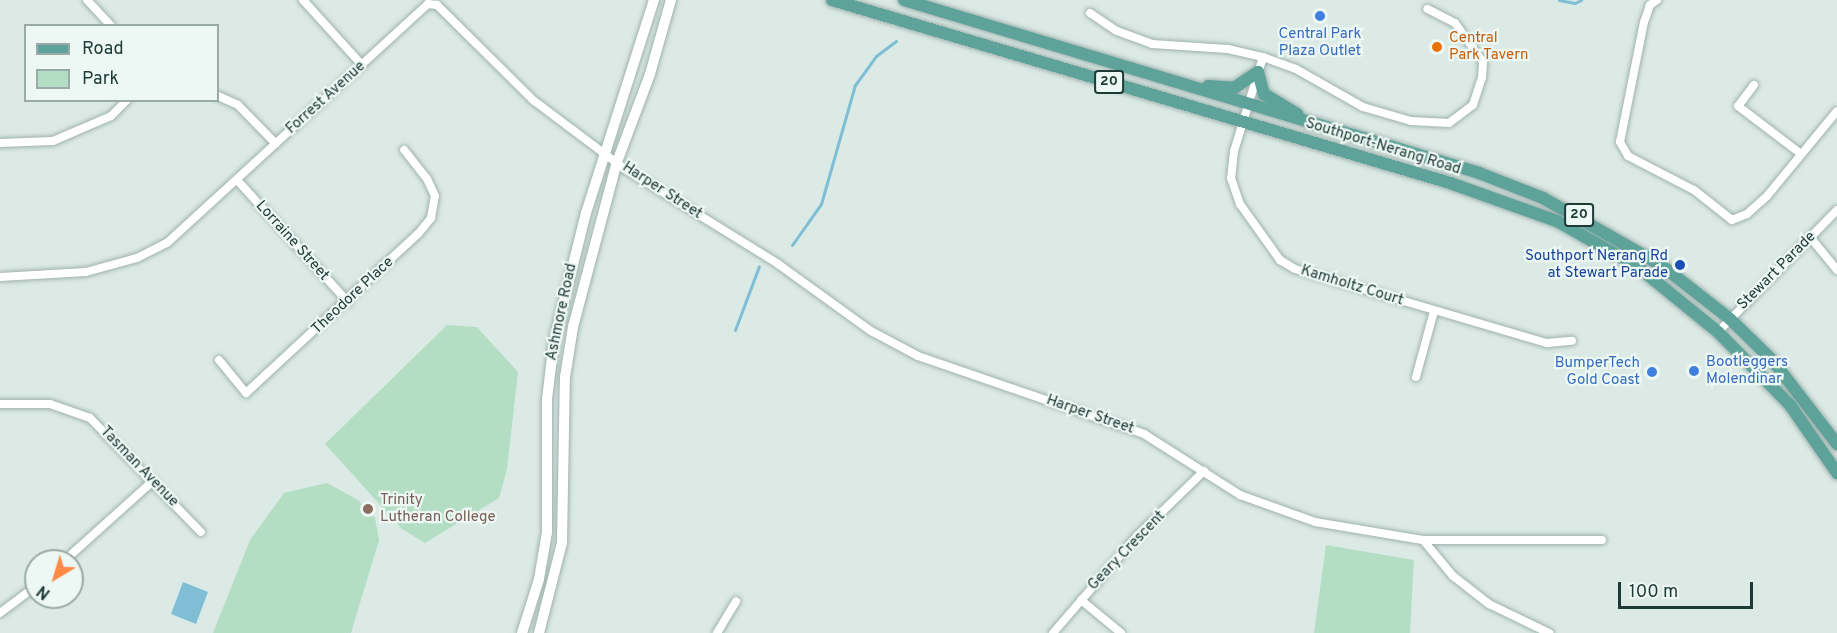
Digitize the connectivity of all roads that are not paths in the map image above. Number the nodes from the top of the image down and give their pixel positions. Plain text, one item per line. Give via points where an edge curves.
1 (87, 0) edge
2 (303, 0) edge
3 (654, 0) edge
4 (671, 0) edge
5 (832, 0) edge
6 (904, 0) edge
7 (1657, 0) edge
8 (1427, 9) dead end
9 (1090, 13) dead end
10 (109, 24) edge
11 (1263, 57) junction
12 (362, 65) junction
13 (1258, 72) junction
14 (1754, 85) dead end
15 (1193, 88) junction
16 (219, 96) edge
17 (125, 102) edge
18 (1248, 105) junction
19 (1837, 111) edge
20 (1243, 121) junction
21 (1309, 123) junction
22 (0, 143) edge
23 (276, 144) junction
24 (404, 150) dead end
25 (605, 151) junction
26 (1801, 154) junction
27 (617, 162) junction
28 (237, 180) junction
29 (1837, 210) edge
30 (1810, 237) junction
31 (1837, 270) edge
32 (0, 277) edge
33 (348, 302) junction
34 (1434, 311) junction
35 (1730, 319) junction
36 (1718, 332) junction
37 (1572, 341) dead end
38 (219, 360) dead end
39 (1416, 377) dead end
40 (0, 404) edge
41 (1837, 444) edge
42 (1204, 471) junction
43 (1837, 473) edge
44 (153, 481) junction
45 (201, 532) dead end
46 (1423, 540) junction
47 (1602, 540) dead end
48 (77, 549) edge
49 (24, 595) edge
50 (1081, 600) junction
51 (736, 601) dead end
52 (0, 613) edge
53 (522, 633) edge
54 (539, 633) edge
55 (717, 633) edge
56 (1053, 633) edge
57 (1121, 633) edge
58 (1549, 633) edge

1 - 10 street
2 - 12 street
3 - 25 main road, Ashmore Road
4 - 27 main road, Ashmore Road
5 - 20 main road, Southport-Nerang Road / 20
6 - 15 main road, Southport-Nerang Road / 20
7 - 26 street via 1650,4 1644,22 1620,142 1628,156 1694,190 1732,220 1747,214 1767,196
8 - 11 street via 1453,21 1482,62 1482,78 1473,105 1449,123 1411,121 1363,107 1296,69
9 - 11 street via 1117,31 1152,44 1222,48
11 - 13 street, Kamholtz Court
12 - 23 street, Forrest Avenue
12 - 25 street, Forrest Avenue via 428,4 437,4 532,100
13 - 15 main road via 1234,88
13 - 18 street, Kamholtz Court
13 - 21 main road via 1268,98
14 - 26 street via 1738,106
15 - 18 main road, Southport-Nerang Road / 20
16 - 23 street via 238,105
17 - 22 street via 111,116 53,141
18 - 20 street, Kamholtz Court
18 - 21 main road, Southport-Nerang Road / 20
19 - 26 street
20 - 34 street, Kamholtz Court via 1231,178 1240,204 1280,260 1295,269
20 - 36 main road, Southport-Nerang Road / 20 via 1546,216 1638,267
21 - 35 main road, Southport-Nerang Road / 20 via 1479,173 1543,198 1661,265
23 - 28 street, Forrest Avenue
24 - 33 street, Theodore Place via 427,178 435,196 431,218
25 - 27 street, Forrest Avenue
25 - 53 main road, Ashmore Road via 554,341 547,399 547,532
27 - 42 street, Harper Street via 903,349 935,364 1113,421 1152,438
27 - 54 main road, Ashmore Road via 570,344 564,404 563,533 557,573
28 - 32 street, Forrest Avenue via 167,243 137,258 86,272
28 - 33 street, Lorraine Street
29 - 30 street, Stewart Parade
30 - 31 street
30 - 35 street, Stewart Parade
33 - 38 street, Theodore Place via 246,393
34 - 37 street, Kamholtz Court via 1547,343
34 - 39 street
35 - 36 street, Stewart Parade
35 - 41 main road, Southport-Nerang Road / 20 via 1773,361
36 - 43 main road, Southport-Nerang Road / 20 via 1790,405
40 - 44 street, Tasman Avenue via 50,404 77,411 104,429
42 - 46 street, Harper Street via 1240,495 1283,513
42 - 50 street, Geary Crescent via 1138,535
44 - 45 street, Tasman Avenue
44 - 48 street
46 - 47 street, Harper Street
46 - 58 street via 1489,604
49 - 52 street
50 - 56 street, Geary Crescent
50 - 57 street
51 - 55 street

